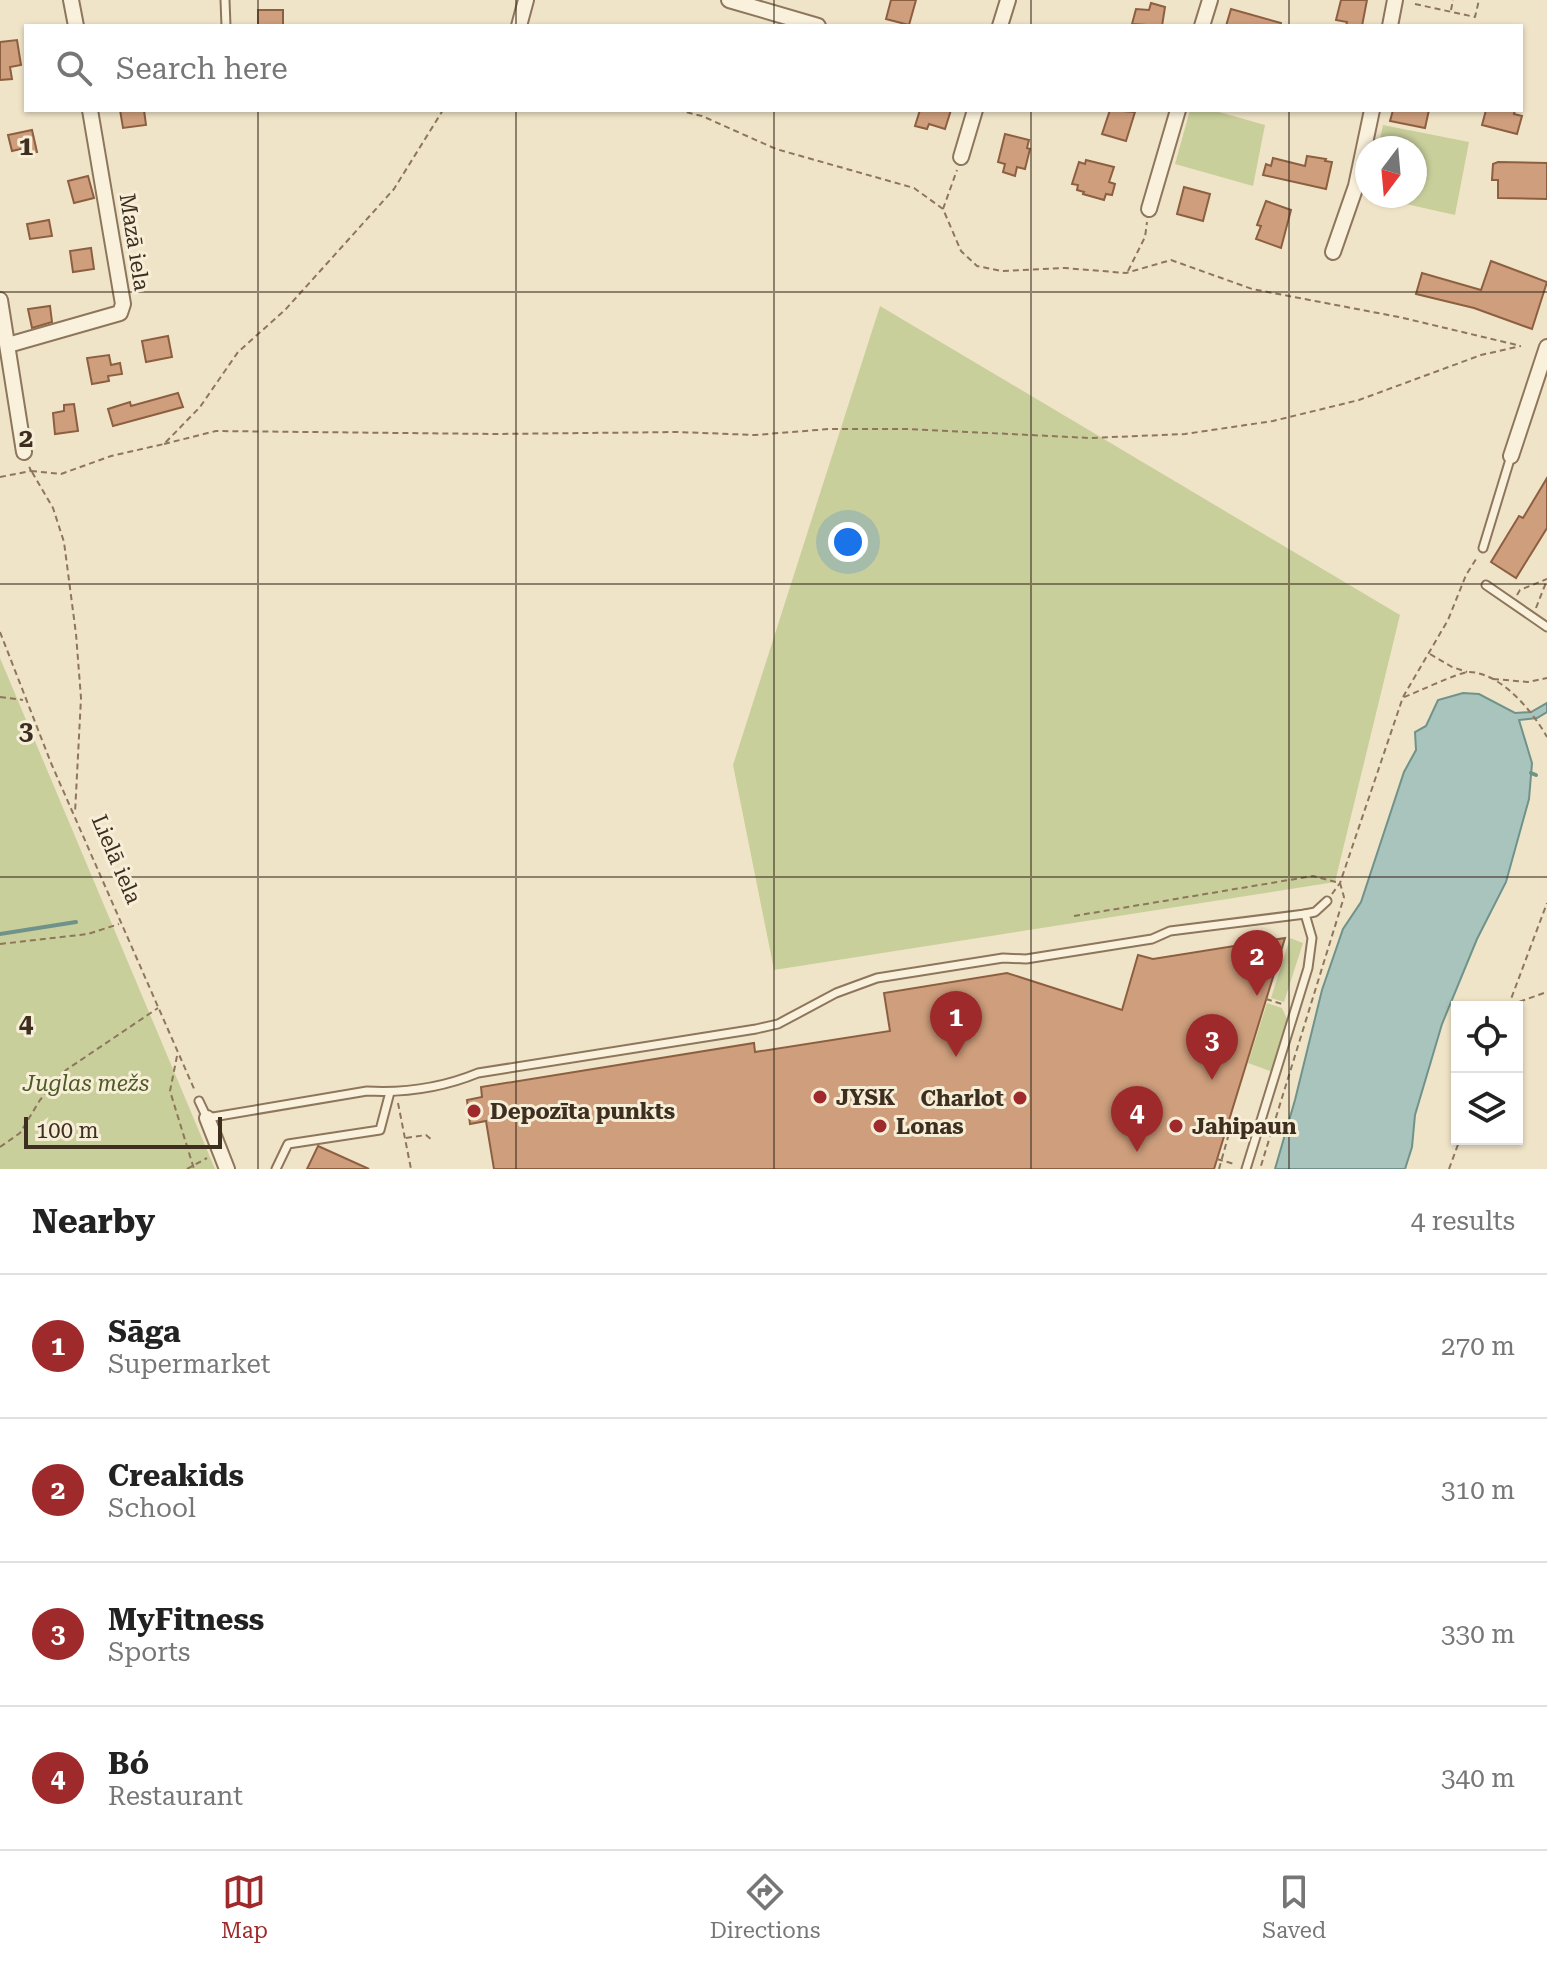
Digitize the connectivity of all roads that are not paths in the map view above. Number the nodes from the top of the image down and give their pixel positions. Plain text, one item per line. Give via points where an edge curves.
1 (71, 0) edge
2 (225, 0) edge
3 (526, 0) edge
4 (729, 0) edge
5 (1008, 0) edge
6 (1210, 0) edge
7 (1395, 0) edge
8 (76, 24) edge
9 (226, 24) edge
10 (520, 24) edge
11 (811, 24) edge
12 (1001, 24) edge
13 (1203, 24) edge
14 (1390, 24) edge
15 (90, 112) edge
16 (974, 112) edge
17 (1177, 112) edge
18 (1372, 112) edge
19 (961, 157) road end
20 (1149, 209) road end
21 (1333, 252) dead end
22 (0, 300) edge
23 (8, 345) junction
24 (1547, 347) edge
25 (24, 452) road end
26 (1511, 456) joint
27 (1483, 548) road end
28 (1486, 585) dead end
29 (1547, 627) edge
30 (1327, 901) road end
31 (1305, 914) junction
32 (393, 1092) junction
33 (199, 1101) road end
34 (207, 1118) junction
35 (1247, 1168) edge
36 (227, 1169) edge
37 (276, 1169) edge

1 - 8 street
2 - 9 lane
3 - 10 street
4 - 11 street
5 - 12 street
6 - 13 street
7 - 14 street
15 - 23 street, Mazā iela via 123,304 120,313
16 - 19 street
17 - 20 street
18 - 21 street via 1356,186
22 - 23 street
23 - 25 street
24 - 26 street
26 - 27 lane
28 - 29 lane
30 - 31 lane
31 - 32 lane via 877,978 778,1024
31 - 35 lane via 1312,938 1308,968
32 - 34 lane via 367,1091
32 - 37 lane via 380,1130 288,1144
33 - 34 lane
34 - 36 street

